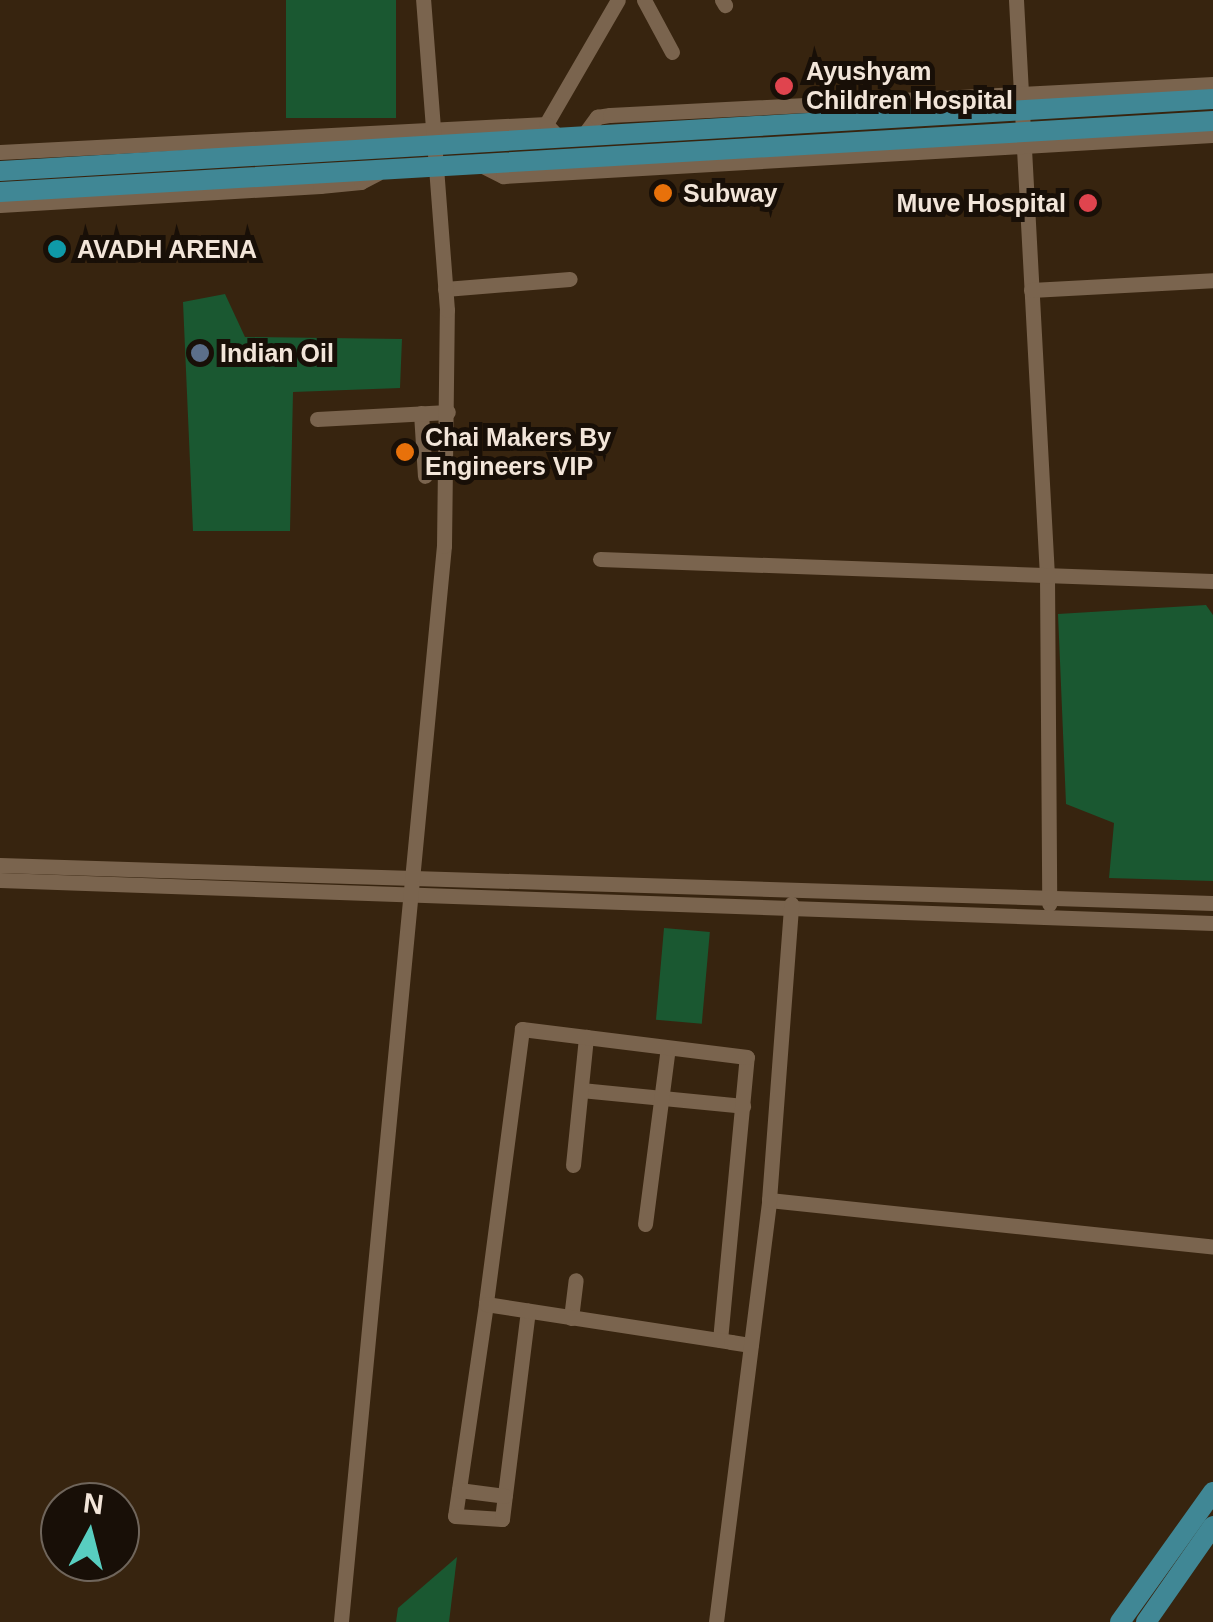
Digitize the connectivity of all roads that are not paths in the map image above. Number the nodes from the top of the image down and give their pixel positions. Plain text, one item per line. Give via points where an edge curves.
1 (423, 0) edge
2 (618, 0) edge
3 (644, 0) edge
4 (1016, 0) edge
5 (672, 52) dead end
6 (1213, 84) edge
7 (1019, 99) junction
8 (1213, 100) edge
9 (1213, 121) edge
10 (553, 131) junction
11 (1213, 134) edge
12 (1022, 137) junction
13 (433, 147) junction
14 (0, 152) edge
15 (386, 169) junction
16 (0, 171) edge
17 (0, 192) edge
18 (0, 205) edge
19 (570, 278) dead end
20 (1213, 280) edge
21 (445, 289) junction
22 (1031, 290) junction
23 (448, 412) junction
24 (421, 413) junction
25 (317, 419) dead end
26 (425, 476) dead end
27 (600, 559) dead end
28 (1047, 577) junction
29 (1213, 581) edge
30 (0, 865) edge
31 (413, 878) junction
32 (0, 880) edge
33 (792, 890) junction
34 (411, 898) junction
35 (1049, 898) junction
36 (1213, 903) edge
37 (791, 910) junction
38 (1050, 918) junction
39 (1213, 923) edge
40 (586, 1037) junction
41 (668, 1048) junction
42 (581, 1090) junction
43 (662, 1097) junction
44 (743, 1106) junction
45 (740, 1143) junction
46 (774, 1147) junction
47 (573, 1165) dead end
48 (769, 1200) junction
49 (646, 1224) dead end
50 (1213, 1248) edge
51 (576, 1280) dead end
52 (486, 1304) junction
53 (528, 1311) junction
54 (571, 1318) junction
55 (720, 1340) junction
56 (751, 1345) junction
57 (459, 1490) junction
58 (1213, 1492) edge
59 (505, 1496) junction
60 (1213, 1526) edge
61 (341, 1621) edge
62 (716, 1622) edge
63 (1120, 1622) edge
64 (1146, 1622) edge

1 - 13 street
2 - 10 street
3 - 5 street
4 - 7 street
6 - 7 street
7 - 8 main road
7 - 10 main road via 583,136
7 - 12 street
9 - 12 main road
10 - 13 main road
11 - 12 street
12 - 13 main road via 476,163
12 - 22 street
13 - 14 street
13 - 15 main road
13 - 16 main road
13 - 21 street
15 - 17 main road
15 - 18 street via 360,182 320,186
19 - 21 street
20 - 22 street
21 - 23 street
22 - 28 street
23 - 24 street
23 - 31 street via 442,574
24 - 25 street
24 - 26 street
27 - 28 street
28 - 29 street
28 - 35 street
30 - 31 street
31 - 33 street
31 - 34 street
32 - 34 street
33 - 35 street
33 - 37 street
34 - 37 street
34 - 61 street
35 - 36 street
35 - 38 street
37 - 38 street
37 - 46 street
38 - 39 street
40 - 41 street
40 - 42 street
40 - 52 street via 522,1029
41 - 43 street
41 - 44 street via 747,1056
42 - 43 street
42 - 47 street
43 - 44 street
43 - 49 street
44 - 45 street
45 - 46 street
45 - 55 street
46 - 48 street
48 - 50 street
48 - 56 street
51 - 54 street
52 - 53 street
52 - 57 street
53 - 54 street
53 - 59 street
54 - 55 street
55 - 56 street
56 - 62 street
57 - 59 street
57 - 59 street via 455,1516 502,1519
58 - 63 main road
60 - 64 main road

